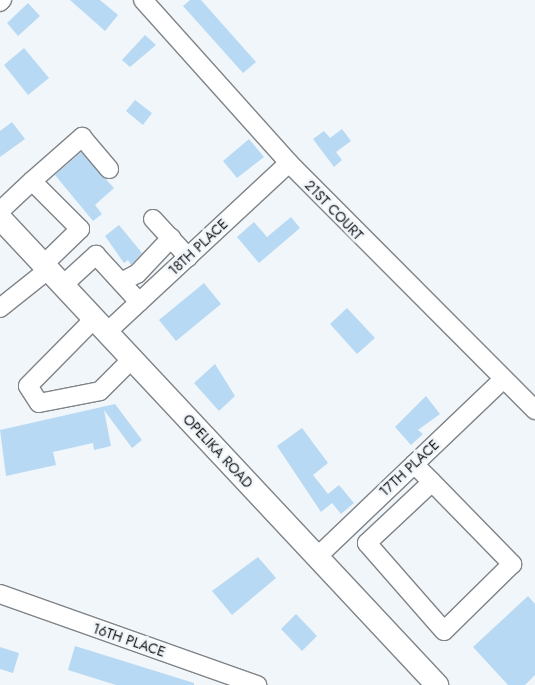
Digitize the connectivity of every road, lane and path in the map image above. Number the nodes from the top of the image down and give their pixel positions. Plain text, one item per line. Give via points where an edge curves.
1 (143, 0) edge
2 (289, 163) junction
3 (109, 169) dead end
4 (32, 181) junction
5 (0, 211) edge
6 (0, 218) edge
7 (153, 219) dead end
8 (171, 238) junction
9 (188, 257) junction
10 (136, 266) junction
11 (52, 273) junction
12 (140, 302) junction
13 (0, 308) edge
14 (101, 325) junction
15 (132, 359) junction
16 (502, 380) junction
17 (535, 410) edge
18 (414, 464) junction
19 (432, 482) junction
20 (349, 525) junction
21 (367, 543) junction
22 (316, 557) junction
23 (0, 594) edge
24 (257, 685) edge
25 (437, 685) edge

1 - 2 street, 21ST COURT
2 - 9 street, 18TH PLACE
2 - 16 street, 21ST COURT
3 - 4 street via 82,137
4 - 5 street
4 - 11 street via 80,229
6 - 11 main road, OPELIKA ROAD
7 - 8 street
8 - 9 street
8 - 10 street
9 - 12 street, 18TH PLACE
10 - 11 street via 96,255
10 - 12 street
11 - 13 street
11 - 14 main road, OPELIKA ROAD
12 - 14 street, 18TH PLACE
14 - 15 main road, OPELIKA ROAD
14 - 15 street, 18TH PLACE via 28,386 38,403 100,390
15 - 22 main road, OPELIKA ROAD
16 - 17 street, 21ST COURT
16 - 18 street, 17TH PLACE
18 - 19 street
18 - 20 street, 17TH PLACE
19 - 21 street
19 - 21 street via 512,564 444,631
20 - 21 street
20 - 22 street, 17TH PLACE
22 - 25 main road, OPELIKA ROAD
23 - 24 street, 16TH PLACE

